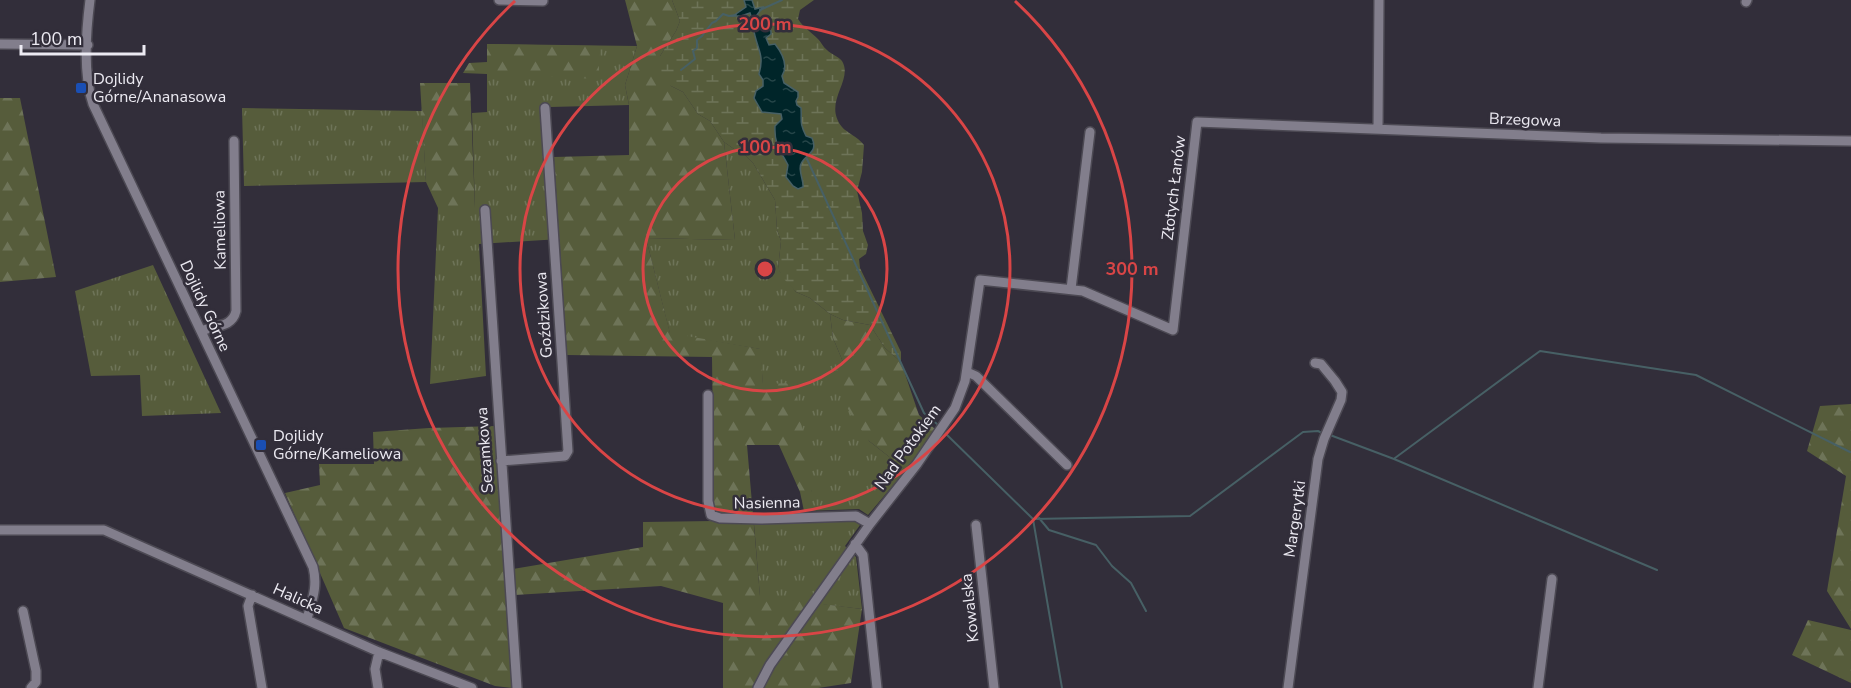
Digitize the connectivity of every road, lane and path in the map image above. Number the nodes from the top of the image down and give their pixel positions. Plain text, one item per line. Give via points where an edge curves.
1 (90, 0) edge
2 (499, 0) edge
3 (1379, 0) edge
4 (543, 1) edge
5 (0, 44) edge
6 (88, 45) junction
7 (545, 108) dead end
8 (1197, 122) joint
9 (1378, 129) junction
10 (1090, 132) dead end
11 (234, 141) dead end
12 (1851, 141) edge
13 (485, 210) dead end
14 (1071, 289) junction
15 (1173, 330) joint
16 (201, 332) junction
17 (1318, 363) dead end
18 (967, 372) junction
19 (708, 395) dead end
20 (501, 461) junction
21 (1067, 465) dead end
22 (870, 524) junction
23 (976, 525) dead end
24 (0, 530) edge
25 (855, 544) junction
26 (1552, 579) dead end
27 (252, 595) junction
28 (23, 612) dead end
29 (306, 619) junction
30 (379, 652) junction
31 (31, 688) edge
32 (262, 688) edge
33 (378, 688) edge
34 (472, 688) edge
35 (517, 688) edge
36 (758, 688) edge
37 (877, 688) edge
38 (993, 688) edge
39 (1287, 688) edge
40 (1538, 688) edge

1 - 6 street, Dojlidy Górne
2 - 4 street
3 - 9 street
5 - 6 street
6 - 16 street, Dojlidy Górne via 88,86 93,104
7 - 20 street, Goździkowa via 568,451 565,456
8 - 9 street, Brzegowa
8 - 15 street, Złotych Łanów
9 - 12 street, Brzegowa via 1601,138
10 - 14 street
11 - 16 street, Kameliowa via 236,311 228,324
13 - 20 street, Sezamkowa
14 - 15 street, Nad Potokiem
14 - 18 street, Nad Potokiem via 980,280
16 - 29 street, Dojlidy Górne via 313,567 315,590
17 - 39 street, Margerytki via 1342,392 1318,459
18 - 21 street via 976,376
18 - 22 street, Nad Potokiem via 955,408
19 - 22 street, Nasienna via 711,515 761,519 856,516
20 - 35 street, Sezamkowa
22 - 25 street, Nad Potokiem
23 - 38 street, Kowalska
24 - 27 street, Halicka via 98,530
25 - 36 street, Nad Potokiem
25 - 37 street via 863,555
26 - 40 street
27 - 29 street, Halicka
27 - 32 street via 248,606
28 - 31 street via 36,671 36,682
29 - 30 street, Halicka
30 - 33 street via 375,669
30 - 34 street, Halicka

